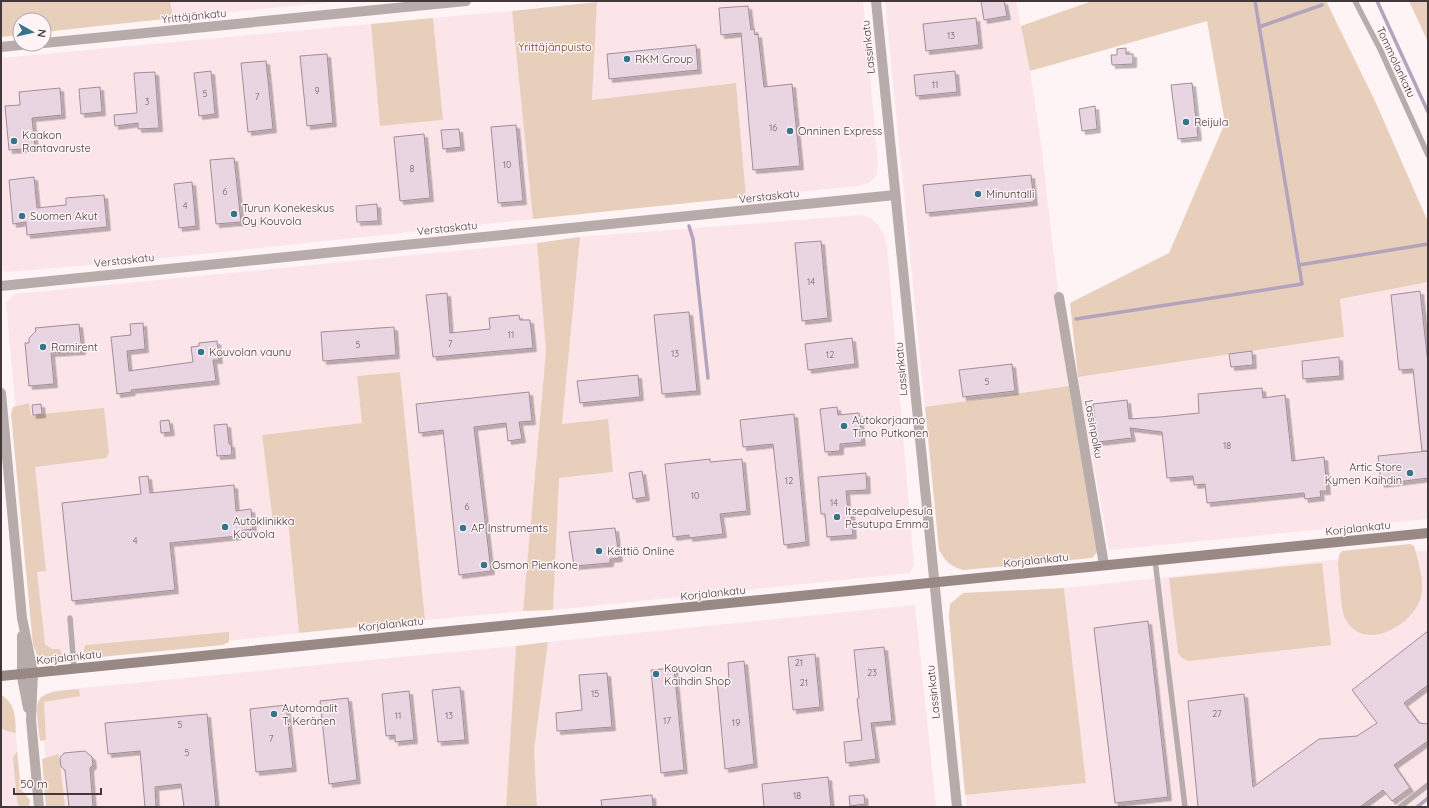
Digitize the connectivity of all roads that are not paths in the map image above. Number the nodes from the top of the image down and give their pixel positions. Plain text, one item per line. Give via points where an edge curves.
1 (466, 1) edge
2 (876, 1) edge
3 (1355, 1) edge
4 (52, 42) edge
5 (12, 46) edge
6 (1, 47) edge
7 (1428, 155) edge
8 (895, 195) junction
9 (1, 286) edge
10 (1059, 297) dead end
11 (1, 393) edge
12 (1428, 533) edge
13 (1155, 560) junction
14 (1104, 565) junction
15 (934, 582) junction
16 (22, 618) junction
17 (70, 618) dead end
18 (74, 668) junction
19 (33, 672) junction
20 (22, 674) junction
21 (1, 676) edge
22 (31, 720) junction
23 (1428, 785) edge
24 (39, 807) edge
25 (957, 807) edge
26 (1185, 807) edge
27 (1400, 807) edge

1 - 4 street, Yrittäjänkatu
2 - 8 street, Lassinkatu
3 - 7 lane, Tommolankatu via 1380,49
5 - 6 street
8 - 9 street, Verstaskatu
8 - 15 street, Lassinkatu
10 - 14 street, Lassinpolku
11 - 16 street
12 - 13 street, Korjalankatu
13 - 14 street, Korjalankatu
13 - 26 lane
14 - 15 street, Korjalankatu
15 - 18 street, Korjalankatu
15 - 25 street, Lassinkatu
16 - 19 street
16 - 20 street
17 - 18 lane
18 - 19 street, Korjalankatu
19 - 20 street, Korjalankatu
19 - 22 street
20 - 21 street, Korjalankatu
20 - 22 street
22 - 24 street
23 - 27 lane

